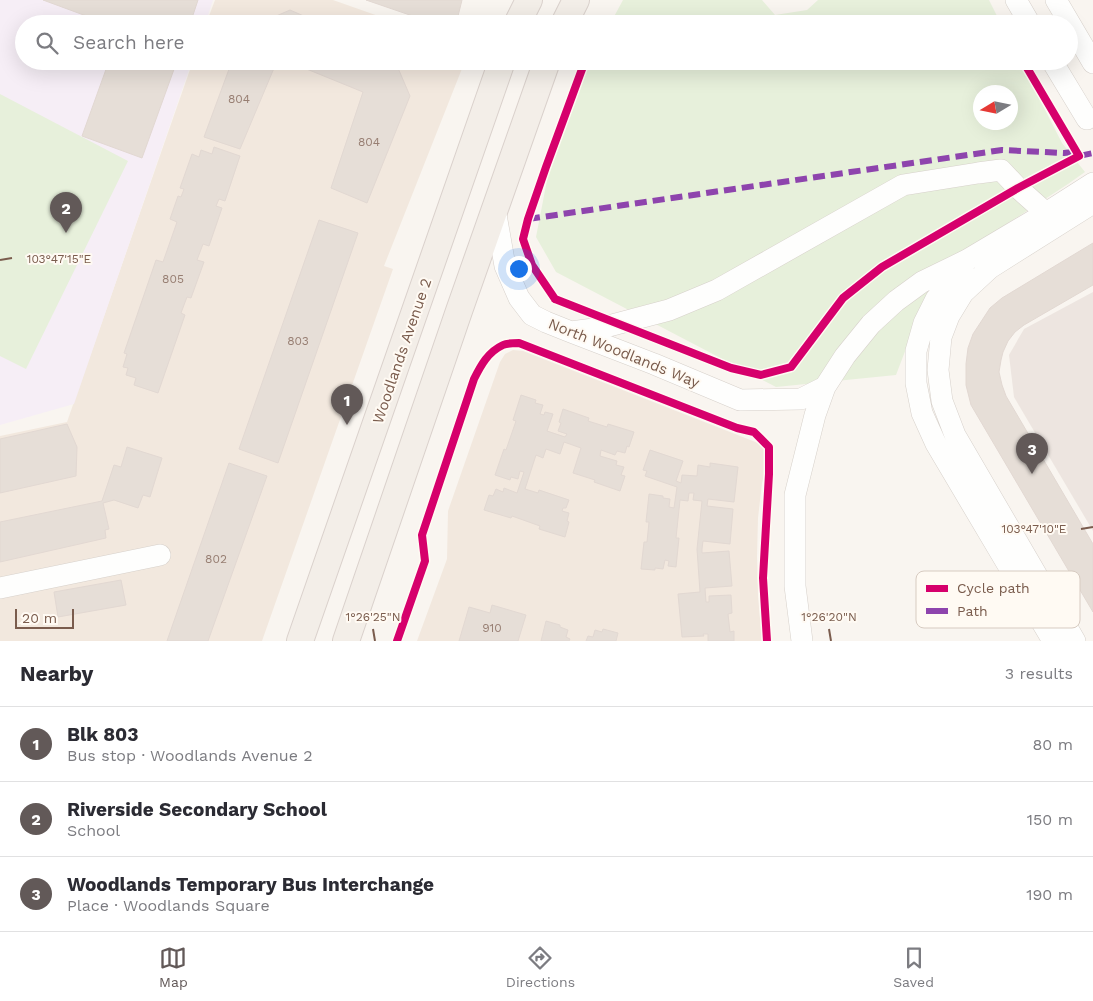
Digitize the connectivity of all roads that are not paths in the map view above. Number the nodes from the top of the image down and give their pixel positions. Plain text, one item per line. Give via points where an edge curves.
1 (529, 0) edge
2 (576, 0) edge
3 (1016, 0) edge
4 (1056, 0) edge
5 (522, 15) edge
6 (568, 15) edge
7 (1025, 15) edge
8 (1065, 15) edge
9 (1078, 37) edge
10 (1093, 63) edge
11 (499, 70) edge
12 (544, 70) edge
13 (1057, 70) edge
14 (1087, 119) dead end
15 (1093, 183) edge
16 (1093, 203) edge
17 (495, 209) junction
18 (1046, 213) junction
19 (967, 260) junction
20 (570, 332) junction
21 (825, 387) junction
22 (160, 555) dead end
23 (1011, 571) edge
24 (1034, 571) edge
25 (0, 588) edge
26 (1045, 628) edge
27 (1067, 628) edge
28 (300, 641) edge
29 (346, 641) edge
30 (802, 641) edge
31 (1053, 641) edge
32 (1075, 641) edge

1 - 5 main road
2 - 6 main road
3 - 7 street
4 - 8 street
9 - 10 street
11 - 28 main road, Woodlands Avenue 2
12 - 17 main road
13 - 14 street
15 - 18 street
16 - 24 street via 990,268 962,293 941,337 938,370 942,402 955,435
17 - 20 street, North Woodlands Way via 505,266 519,298 532,315
17 - 29 main road
18 - 19 street
18 - 20 street via 1001,170 903,185 717,290 669,310 601,328
19 - 21 street via 922,282 896,301 871,324
19 - 23 street via 936,299 924,323 916,351 916,384 922,413 936,444
20 - 21 street, North Woodlands Way via 740,400 801,400
21 - 30 street via 814,415 795,495 795,586
22 - 25 street
26 - 31 street
27 - 32 street

